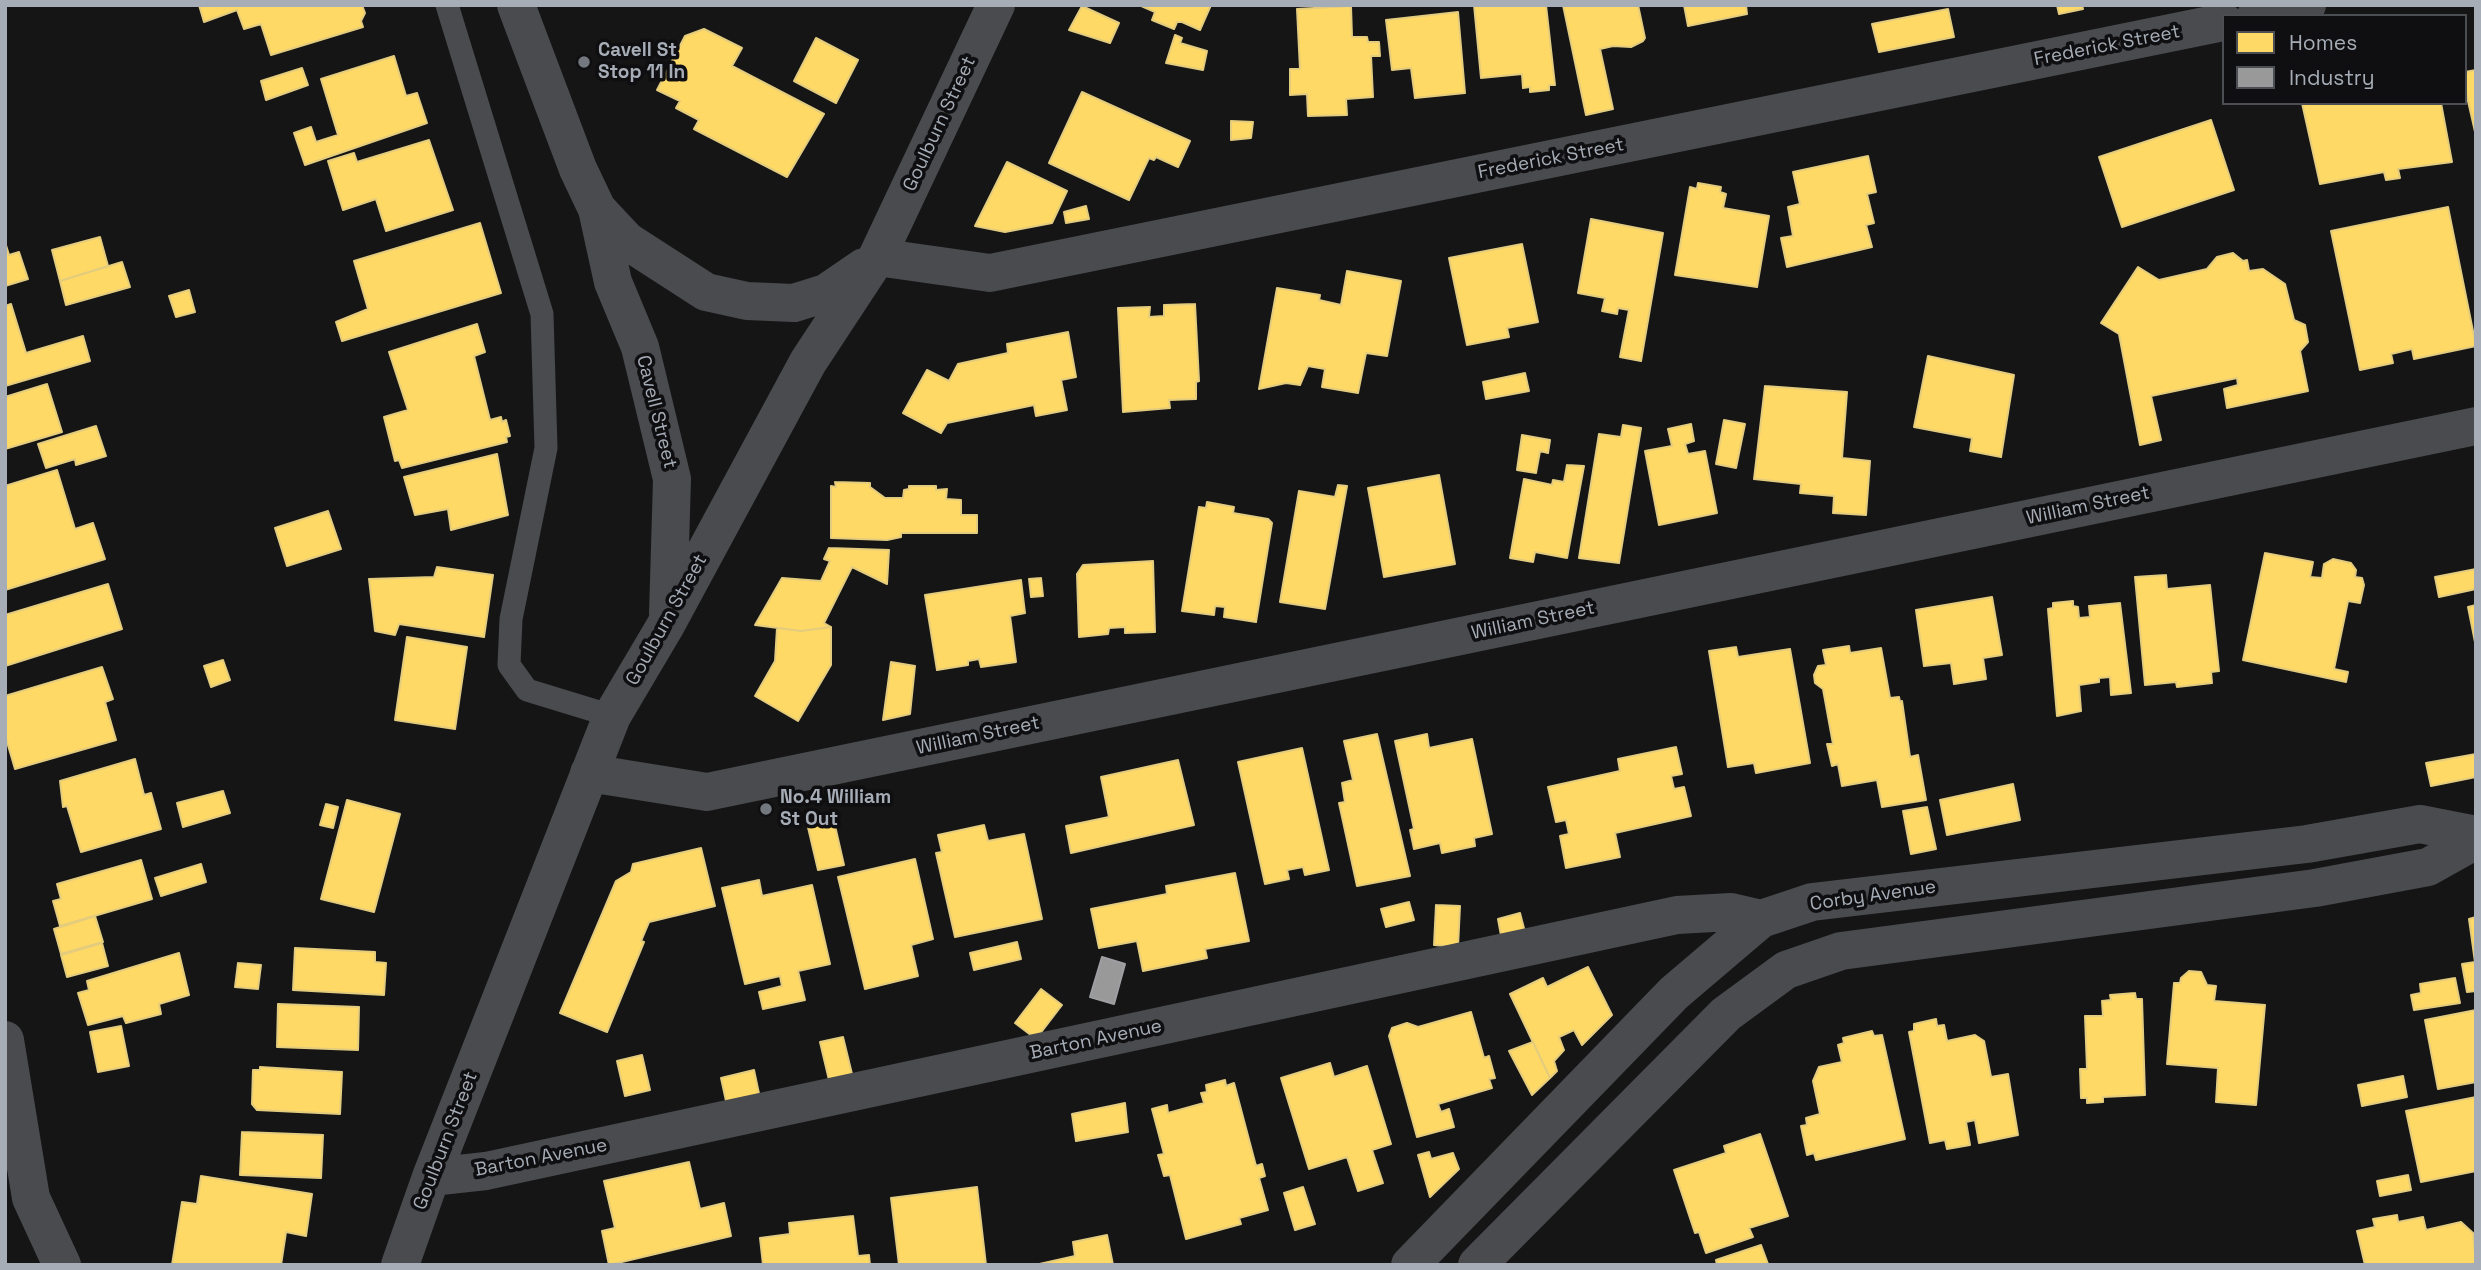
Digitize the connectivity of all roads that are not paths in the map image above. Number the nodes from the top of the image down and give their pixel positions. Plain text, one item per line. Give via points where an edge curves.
1 (447, 5) edge
2 (516, 5) edge
3 (996, 5) edge
4 (2307, 5) edge
5 (2265, 14) edge
6 (2222, 22) edge
7 (597, 209) junction
8 (877, 257) junction
9 (2476, 426) edge
10 (667, 623) junction
11 (612, 716) junction
12 (589, 773) junction
13 (2476, 838) edge
14 (1761, 919) junction
15 (5, 1040) edge
16 (10, 1105) edge
17 (431, 1177) junction
18 (18, 1200) edge
19 (62, 1265) edge
20 (400, 1265) edge
21 (1410, 1265) edge
22 (1477, 1265) edge

1 - 11 lane via 542,314 546,448 510,619 509,665 527,690
2 - 7 street, Cavell Street
3 - 8 street, Goulburn Street
4 - 5 street
6 - 8 street, Frederick Street via 990,273
7 - 8 street, Cavell Street via 627,241 670,271 706,292 747,301 794,303 826,293
7 - 10 street, Cavell Street via 613,282 640,347 672,478
8 - 10 street, Goulburn Street via 808,362
9 - 12 street, William Street via 707,792
10 - 11 street, Goulburn Street
11 - 12 street, Goulburn Street
12 - 17 street, Goulburn Street
13 - 14 street, Corby Avenue via 2420,824 2307,844 1812,902
13 - 22 street, Corby Avenue via 2428,867 1841,951 1786,970 1726,1014
14 - 17 street, Barton Avenue via 1731,912 1677,915 499,1168
14 - 21 street, Corby Avenue via 1674,992
15 - 16 street
16 - 18 street
17 - 20 street, Goulburn Street
18 - 19 street

